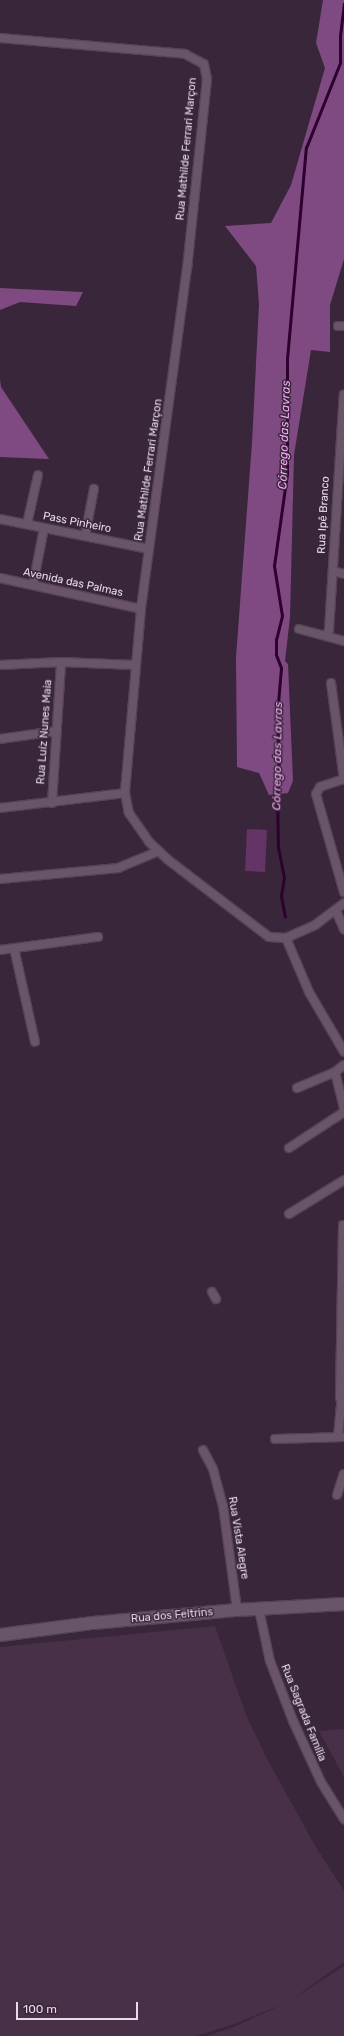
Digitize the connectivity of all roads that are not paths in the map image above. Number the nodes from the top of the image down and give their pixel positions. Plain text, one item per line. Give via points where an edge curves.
1 (0, 38) edge
2 (344, 394) edge
3 (338, 456) junction
4 (344, 465) edge
5 (38, 475) dead end
6 (94, 489) dead end
7 (0, 518) edge
8 (27, 524) junction
9 (44, 528) junction
10 (85, 536) junction
11 (149, 549) junction
12 (333, 571) junction
13 (344, 574) edge
14 (0, 578) edge
15 (33, 585) junction
16 (141, 609) junction
17 (298, 629) dead end
18 (326, 636) junction
19 (344, 641) edge
20 (61, 662) junction
21 (0, 665) edge
22 (135, 665) junction
23 (330, 683) dead end
24 (56, 731) junction
25 (0, 739) edge
26 (344, 779) edge
27 (124, 793) junction
28 (52, 803) junction
29 (0, 808) edge
30 (159, 851) junction
31 (0, 878) edge
32 (344, 892) edge
33 (344, 902) edge
34 (336, 911) junction
35 (344, 929) edge
36 (98, 937) dead end
37 (286, 938) junction
38 (14, 948) junction
39 (0, 950) edge
40 (35, 1042) dead end
41 (344, 1052) edge
42 (344, 1065) edge
43 (335, 1072) junction
44 (297, 1088) dead end
45 (344, 1108) edge
46 (344, 1112) edge
47 (289, 1148) dead end
48 (344, 1180) edge
49 (289, 1214) dead end
50 (343, 1224) edge
51 (342, 1394) edge
52 (341, 1437) edge
53 (274, 1439) dead end
54 (202, 1450) dead end
55 (344, 1474) edge
56 (337, 1495) dead end
57 (344, 1604) edge
58 (237, 1610) junction
59 (259, 1610) junction
60 (0, 1635) edge
61 (344, 1819) edge

1 - 11 street, Rua Mathilde Ferrari Marçon via 185,54 204,64 206,93 187,268
2 - 3 street, Rua Ipê Branco
3 - 4 street
3 - 12 street, Rua Ipê Branco
5 - 8 street
6 - 10 street
7 - 8 street, Pass Pinheiro
8 - 9 street, Pass Pinheiro
9 - 10 street, Pass Pinheiro
9 - 15 street
10 - 11 street, Pass Pinheiro
11 - 16 street, Rua Mathilde Ferrari Marçon
12 - 13 street
12 - 18 street, Rua Ipê Branco
14 - 15 street, Avenida das Palmas
15 - 16 street, Avenida das Palmas
16 - 22 street, Rua Mathilde Ferrari Marçon
17 - 18 street
18 - 19 street
20 - 21 street
20 - 22 street
20 - 24 street, Rua Luíz Nunes Maia
22 - 27 street, Rua Mathilde Ferrari Marçon
23 - 26 street
24 - 25 street
24 - 28 street, Rua Luíz Nunes Maia
26 - 32 street via 320,787 316,794
27 - 28 street
27 - 30 street, Rua Mathilde Ferrari Marçon via 136,827
28 - 29 street
30 - 31 street via 118,868
30 - 37 street, Rua Mathilde Ferrari Marçon via 261,932 269,937
33 - 34 street
34 - 35 street
34 - 37 street via 315,925
36 - 38 street
37 - 41 street via 309,992
38 - 39 street
38 - 40 street
42 - 43 street
43 - 44 street
43 - 45 street
46 - 47 street
48 - 49 street
50 - 51 street
51 - 52 street
52 - 53 street
54 - 58 street, Rua Vista Alegre via 213,1469 224,1506
55 - 56 street
57 - 59 street, Rua dos Feltrins
58 - 59 street, Rua dos Feltrins
58 - 60 street, Rua dos Feltrins via 93,1622
59 - 61 street, Rua Sagrada Família via 270,1661 293,1721 321,1782

